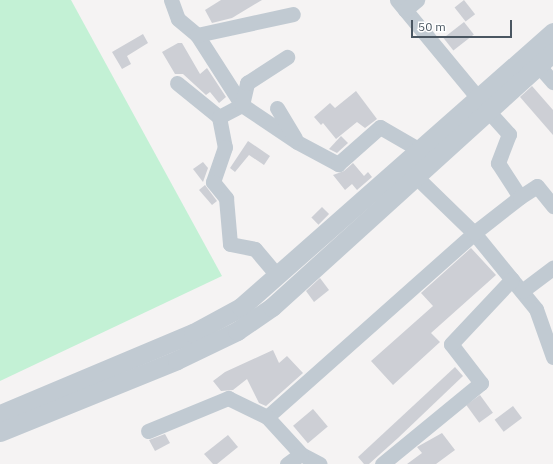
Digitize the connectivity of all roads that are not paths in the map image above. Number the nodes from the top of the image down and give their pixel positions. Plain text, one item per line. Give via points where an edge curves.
1 (171, 0) edge
2 (417, 0) edge
3 (401, 5) edge
4 (292, 14) dead end
5 (553, 32) edge
6 (197, 35) junction
7 (553, 52) edge
8 (287, 57) dead end
9 (538, 65) junction
10 (553, 82) edge
11 (178, 83) dead end
12 (242, 105) junction
13 (484, 105) junction
14 (277, 108) dead end
15 (220, 117) junction
16 (297, 142) junction
17 (418, 149) junction
18 (402, 164) junction
19 (416, 177) junction
20 (520, 197) junction
21 (553, 206) edge
22 (474, 233) junction
23 (553, 268) edge
24 (277, 275) junction
25 (512, 279) junction
26 (522, 291) junction
27 (553, 357) edge
28 (0, 414) edge
29 (267, 417) junction
30 (148, 431) dead end
31 (0, 432) edge
32 (301, 454) junction
33 (287, 464) edge
34 (320, 464) edge
35 (382, 464) edge

1 - 6 street via 178,19
2 - 3 street
3 - 13 street
4 - 6 street
5 - 13 street
6 - 12 street
7 - 9 street
8 - 12 street via 247,83
9 - 10 street
9 - 13 street
11 - 15 street
12 - 15 street
12 - 16 street
13 - 17 street
13 - 19 street
13 - 20 street via 509,134 498,163
14 - 16 street
15 - 24 street via 225,147 213,182 226,198 230,244 255,249
16 - 17 street via 338,164 380,127
17 - 18 street
18 - 19 street
18 - 24 street
19 - 22 street
19 - 31 street via 272,307 237,331 177,360
20 - 21 street via 537,186
20 - 22 street
22 - 25 street
22 - 29 street
23 - 26 street
24 - 28 street via 241,307 193,333
25 - 26 street
25 - 35 street via 451,344 481,383
26 - 27 street via 536,309
29 - 30 street via 228,398
29 - 32 street
32 - 33 street
32 - 34 street

